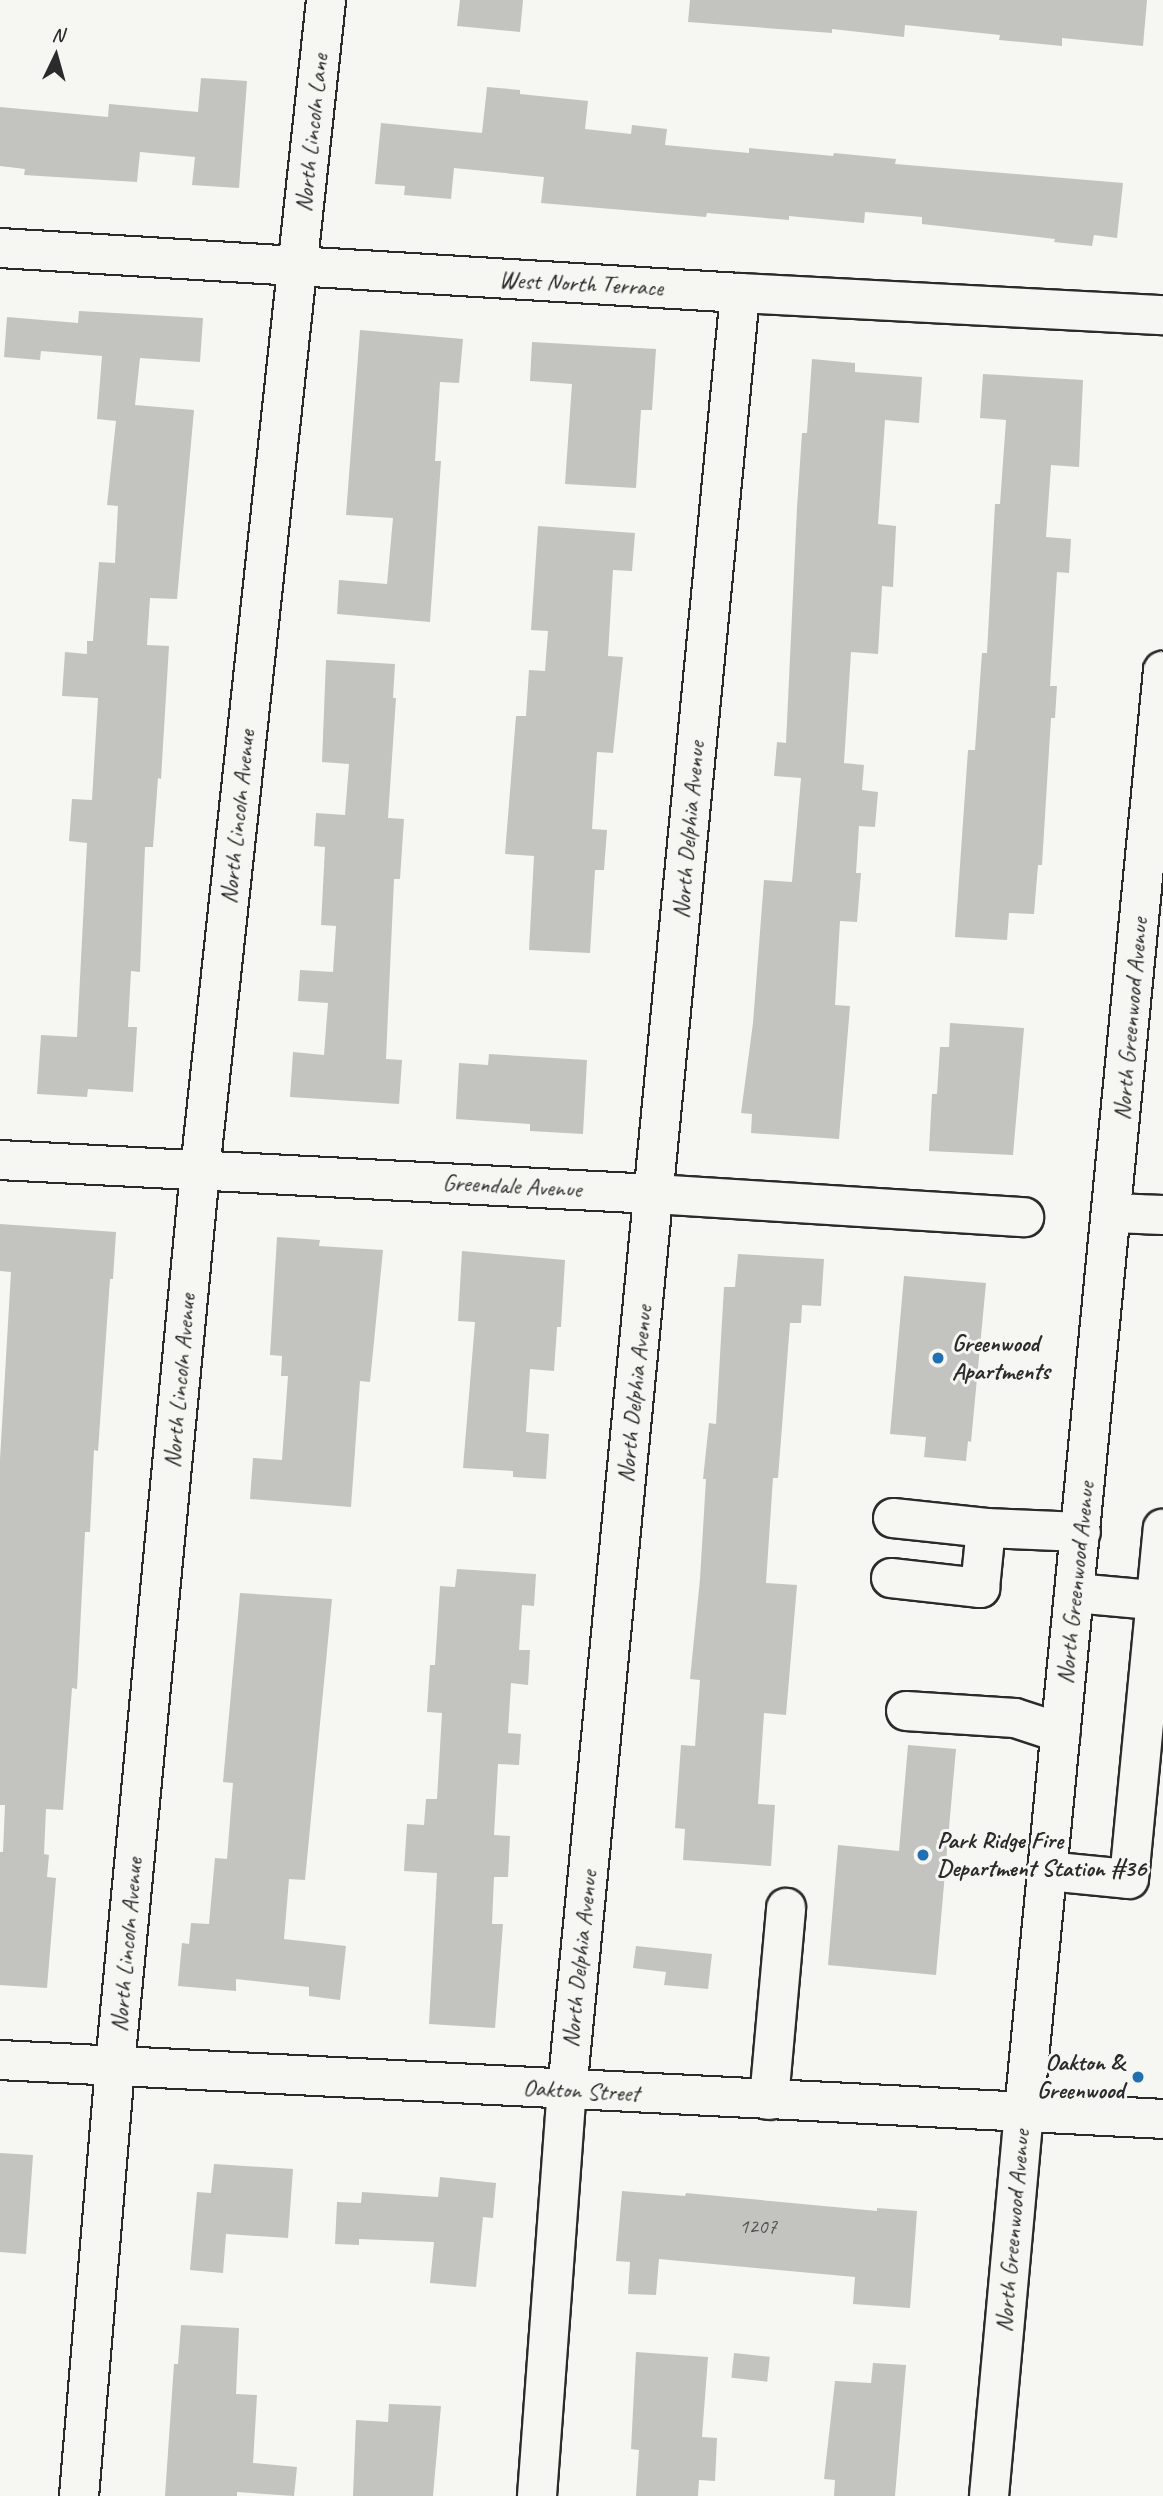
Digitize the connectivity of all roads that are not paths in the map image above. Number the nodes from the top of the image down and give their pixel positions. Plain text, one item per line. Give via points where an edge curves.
1 (326, 0) edge
2 (0, 248) edge
3 (297, 267) junction
4 (740, 293) junction
5 (1163, 315) edge
6 (1163, 671) edge
7 (0, 1160) edge
8 (200, 1170) junction
9 (654, 1194) junction
10 (1113, 1213) junction
11 (1163, 1215) edge
12 (1024, 1217) dead end
13 (893, 1518) dead end
14 (986, 1528) junction
15 (1163, 1529) edge
16 (1081, 1532) junction
17 (891, 1578) dead end
18 (1075, 1593) junction
19 (1160, 1600) edge
20 (906, 1711) dead end
21 (1061, 1733) junction
22 (1047, 1871) junction
23 (786, 1908) dead end
24 (0, 2060) edge
25 (115, 2065) junction
26 (567, 2091) junction
27 (769, 2100) junction
28 (1024, 2111) junction
29 (1163, 2119) edge
30 (79, 2496) edge
31 (537, 2496) edge
32 (989, 2496) edge

1 - 3 street, North Lincoln Lane
2 - 3 street, West North Terrace
3 - 4 street, West North Terrace
3 - 8 street, North Lincoln Avenue
4 - 5 street, West North Terrace
4 - 9 street, North Delphia Avenue
6 - 10 street, North Greenwood Avenue
7 - 8 street, Greendale Avenue
8 - 9 street, Greendale Avenue
8 - 25 street, North Lincoln Avenue
9 - 12 street, Greendale Avenue
9 - 26 street, North Delphia Avenue
10 - 11 street
10 - 16 street, North Greenwood Avenue
13 - 14 street
14 - 16 street
14 - 17 street via 980,1588
15 - 19 street
16 - 18 street, North Greenwood Avenue
18 - 19 street
18 - 21 street, North Greenwood Avenue
19 - 22 street via 1129,1879
20 - 21 street via 1015,1718
21 - 22 street, North Greenwood Avenue
22 - 28 street, North Greenwood Avenue
23 - 27 street
24 - 25 street, Oakton Street
25 - 26 street, Oakton Street
25 - 30 street, North Lincoln Avenue
26 - 27 street, Oakton Street
26 - 31 street, North Delphia Avenue
27 - 28 street, Oakton Street
28 - 29 street, Oakton Street
28 - 32 street, North Greenwood Avenue

